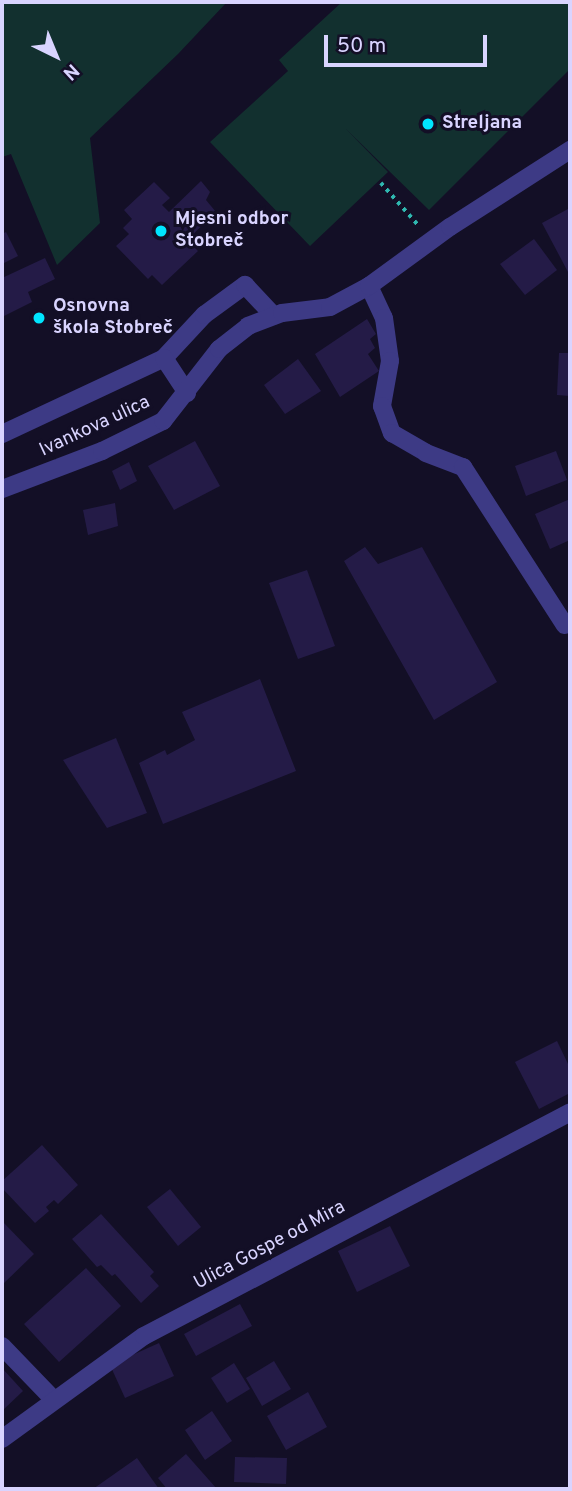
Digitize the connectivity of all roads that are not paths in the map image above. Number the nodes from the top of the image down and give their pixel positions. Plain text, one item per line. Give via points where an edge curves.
1 (570, 150) edge
2 (369, 286) junction
3 (274, 316) junction
4 (164, 358) junction
5 (187, 393) junction
6 (2, 434) edge
7 (2, 489) edge
8 (565, 625) dead end
9 (570, 1112) edge
10 (2, 1346) edge
11 (54, 1400) junction
12 (2, 1439) edge

1 - 2 street, Ivankova ulica
2 - 3 street, Ivankova ulica via 330,307
2 - 8 street via 384,318 390,360 382,406 393,433 426,453 463,467
3 - 4 street via 245,285 204,315
3 - 5 street, Ivankova ulica via 248,326 219,349
4 - 5 street
4 - 6 street
5 - 7 street, Ivankova ulica via 163,421 103,451
9 - 11 street, Ulica Gospe od Mira via 144,1336
10 - 11 street
11 - 12 street, Ulica Gospe od Mira

